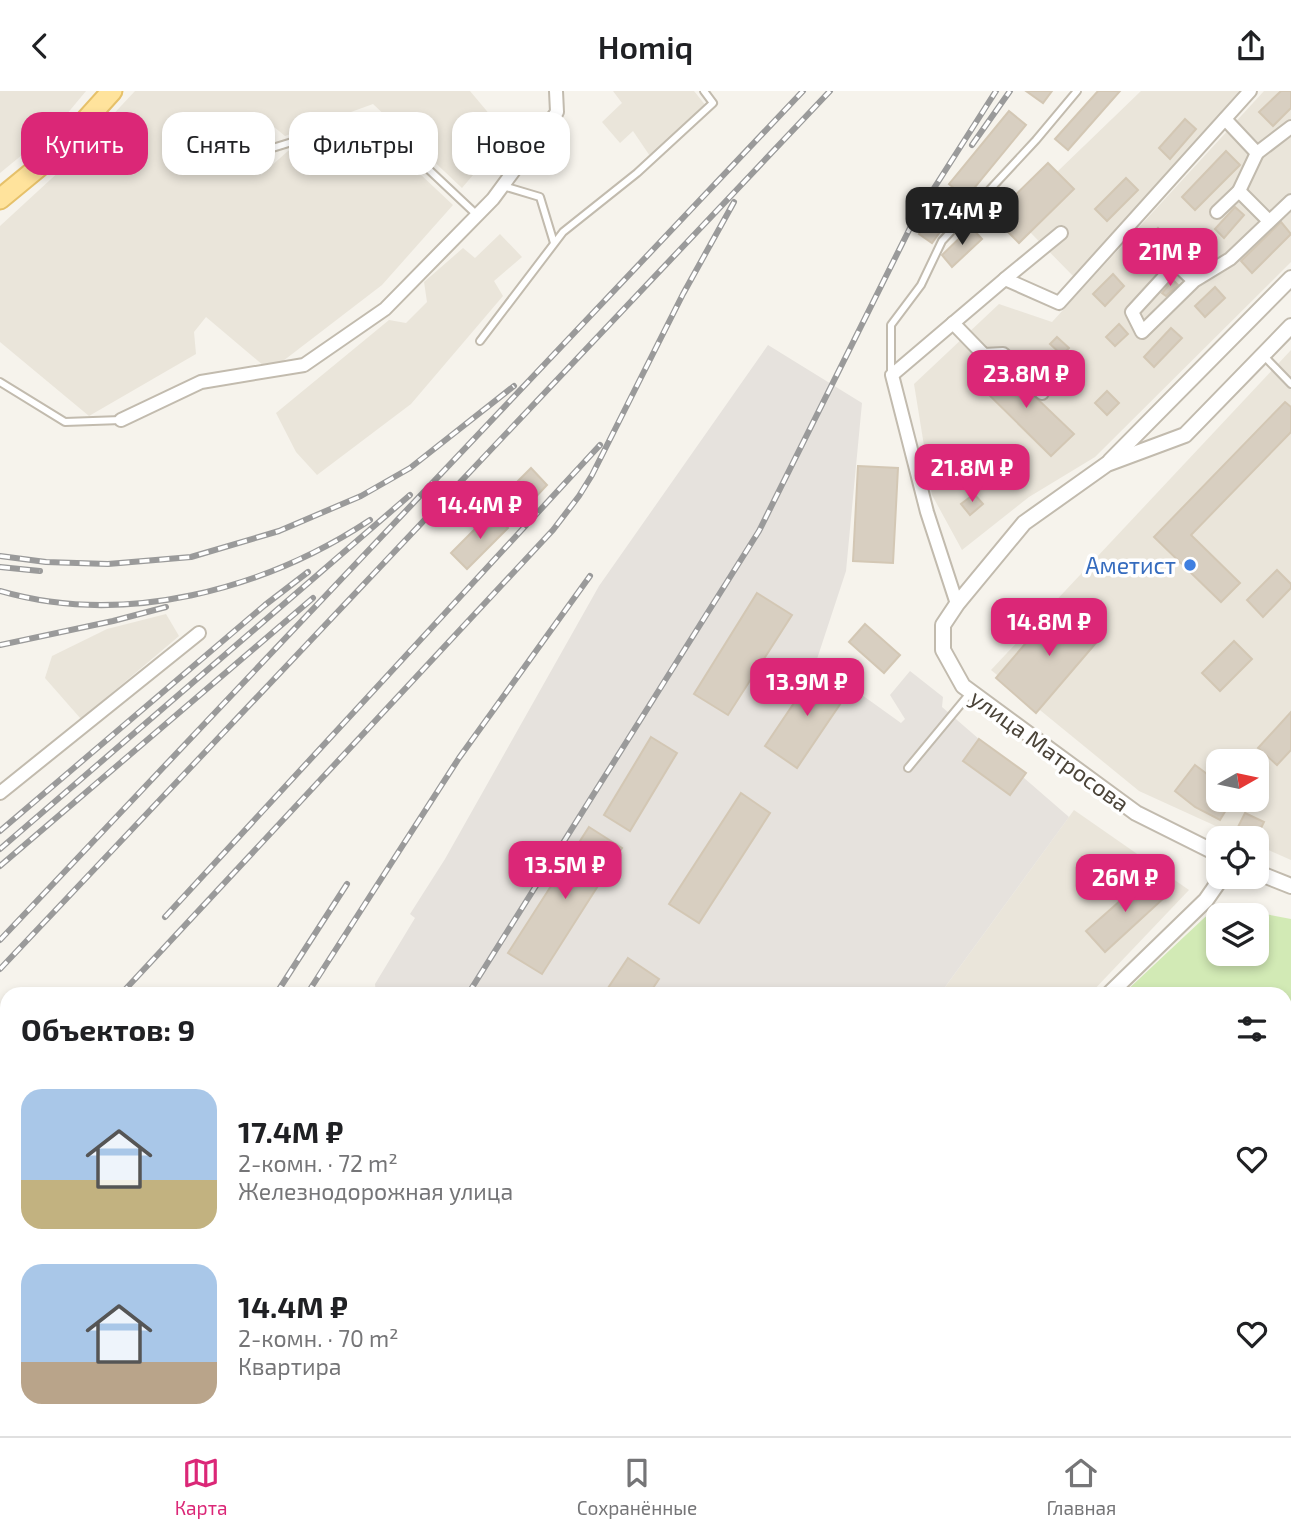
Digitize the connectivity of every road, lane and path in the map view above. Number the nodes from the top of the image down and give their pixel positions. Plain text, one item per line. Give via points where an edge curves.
1 (112, 91) edge
2 (556, 91) edge
3 (704, 91) edge
4 (1076, 91) edge
5 (1250, 91) edge
6 (1225, 119) junction
7 (1291, 127) edge
8 (275, 147) edge
9 (1257, 153) junction
10 (503, 186) junction
11 (1239, 191) junction
12 (0, 199) edge
13 (1291, 201) edge
14 (1217, 212) dead end
15 (477, 215) junction
16 (1269, 221) junction
17 (1060, 233) dead end
18 (554, 243) junction
19 (1291, 278) edge
20 (1005, 279) junction
21 (1194, 281) junction
22 (953, 323) junction
23 (1291, 326) edge
24 (480, 341) dead end
25 (1263, 355) junction
26 (891, 375) junction
27 (0, 383) edge
28 (1291, 384) edge
29 (1042, 393) dead end
30 (121, 420) joint
31 (1107, 464) junction
32 (957, 604) junction
33 (199, 633) dead end
34 (971, 692) junction
35 (908, 768) dead end
36 (0, 793) edge
37 (1206, 848) edge
38 (1269, 877) edge
39 (1291, 886) edge
40 (1214, 889) edge
41 (1116, 987) edge

1 - 12 main road via 57,152
2 - 10 street via 557,112
3 - 18 lane via 713,103
4 - 26 lane via 942,241 921,285 891,325
5 - 6 street
6 - 9 street
6 - 20 street via 1059,303
7 - 9 street
8 - 15 lane via 373,117
9 - 11 street
10 - 15 street
10 - 18 lane via 540,197
11 - 14 street
11 - 16 street
13 - 16 street
15 - 30 street via 384,309 304,365 201,382
16 - 21 street via 1230,259
17 - 20 street
18 - 24 lane
19 - 31 street
20 - 22 street
21 - 21 street via 1186,289 1142,331 1132,312 1176,264
22 - 26 street
22 - 29 street via 984,355 1003,354
23 - 25 street
25 - 28 lane
25 - 31 street via 1185,435
26 - 32 street
27 - 30 lane via 65,422
31 - 32 street, улица Матросова via 1024,523
32 - 34 street, улица Матросова via 943,625 943,650
33 - 36 street
34 - 35 lane
34 - 37 street, улица Матросова via 1136,813
38 - 39 street
40 - 41 street

